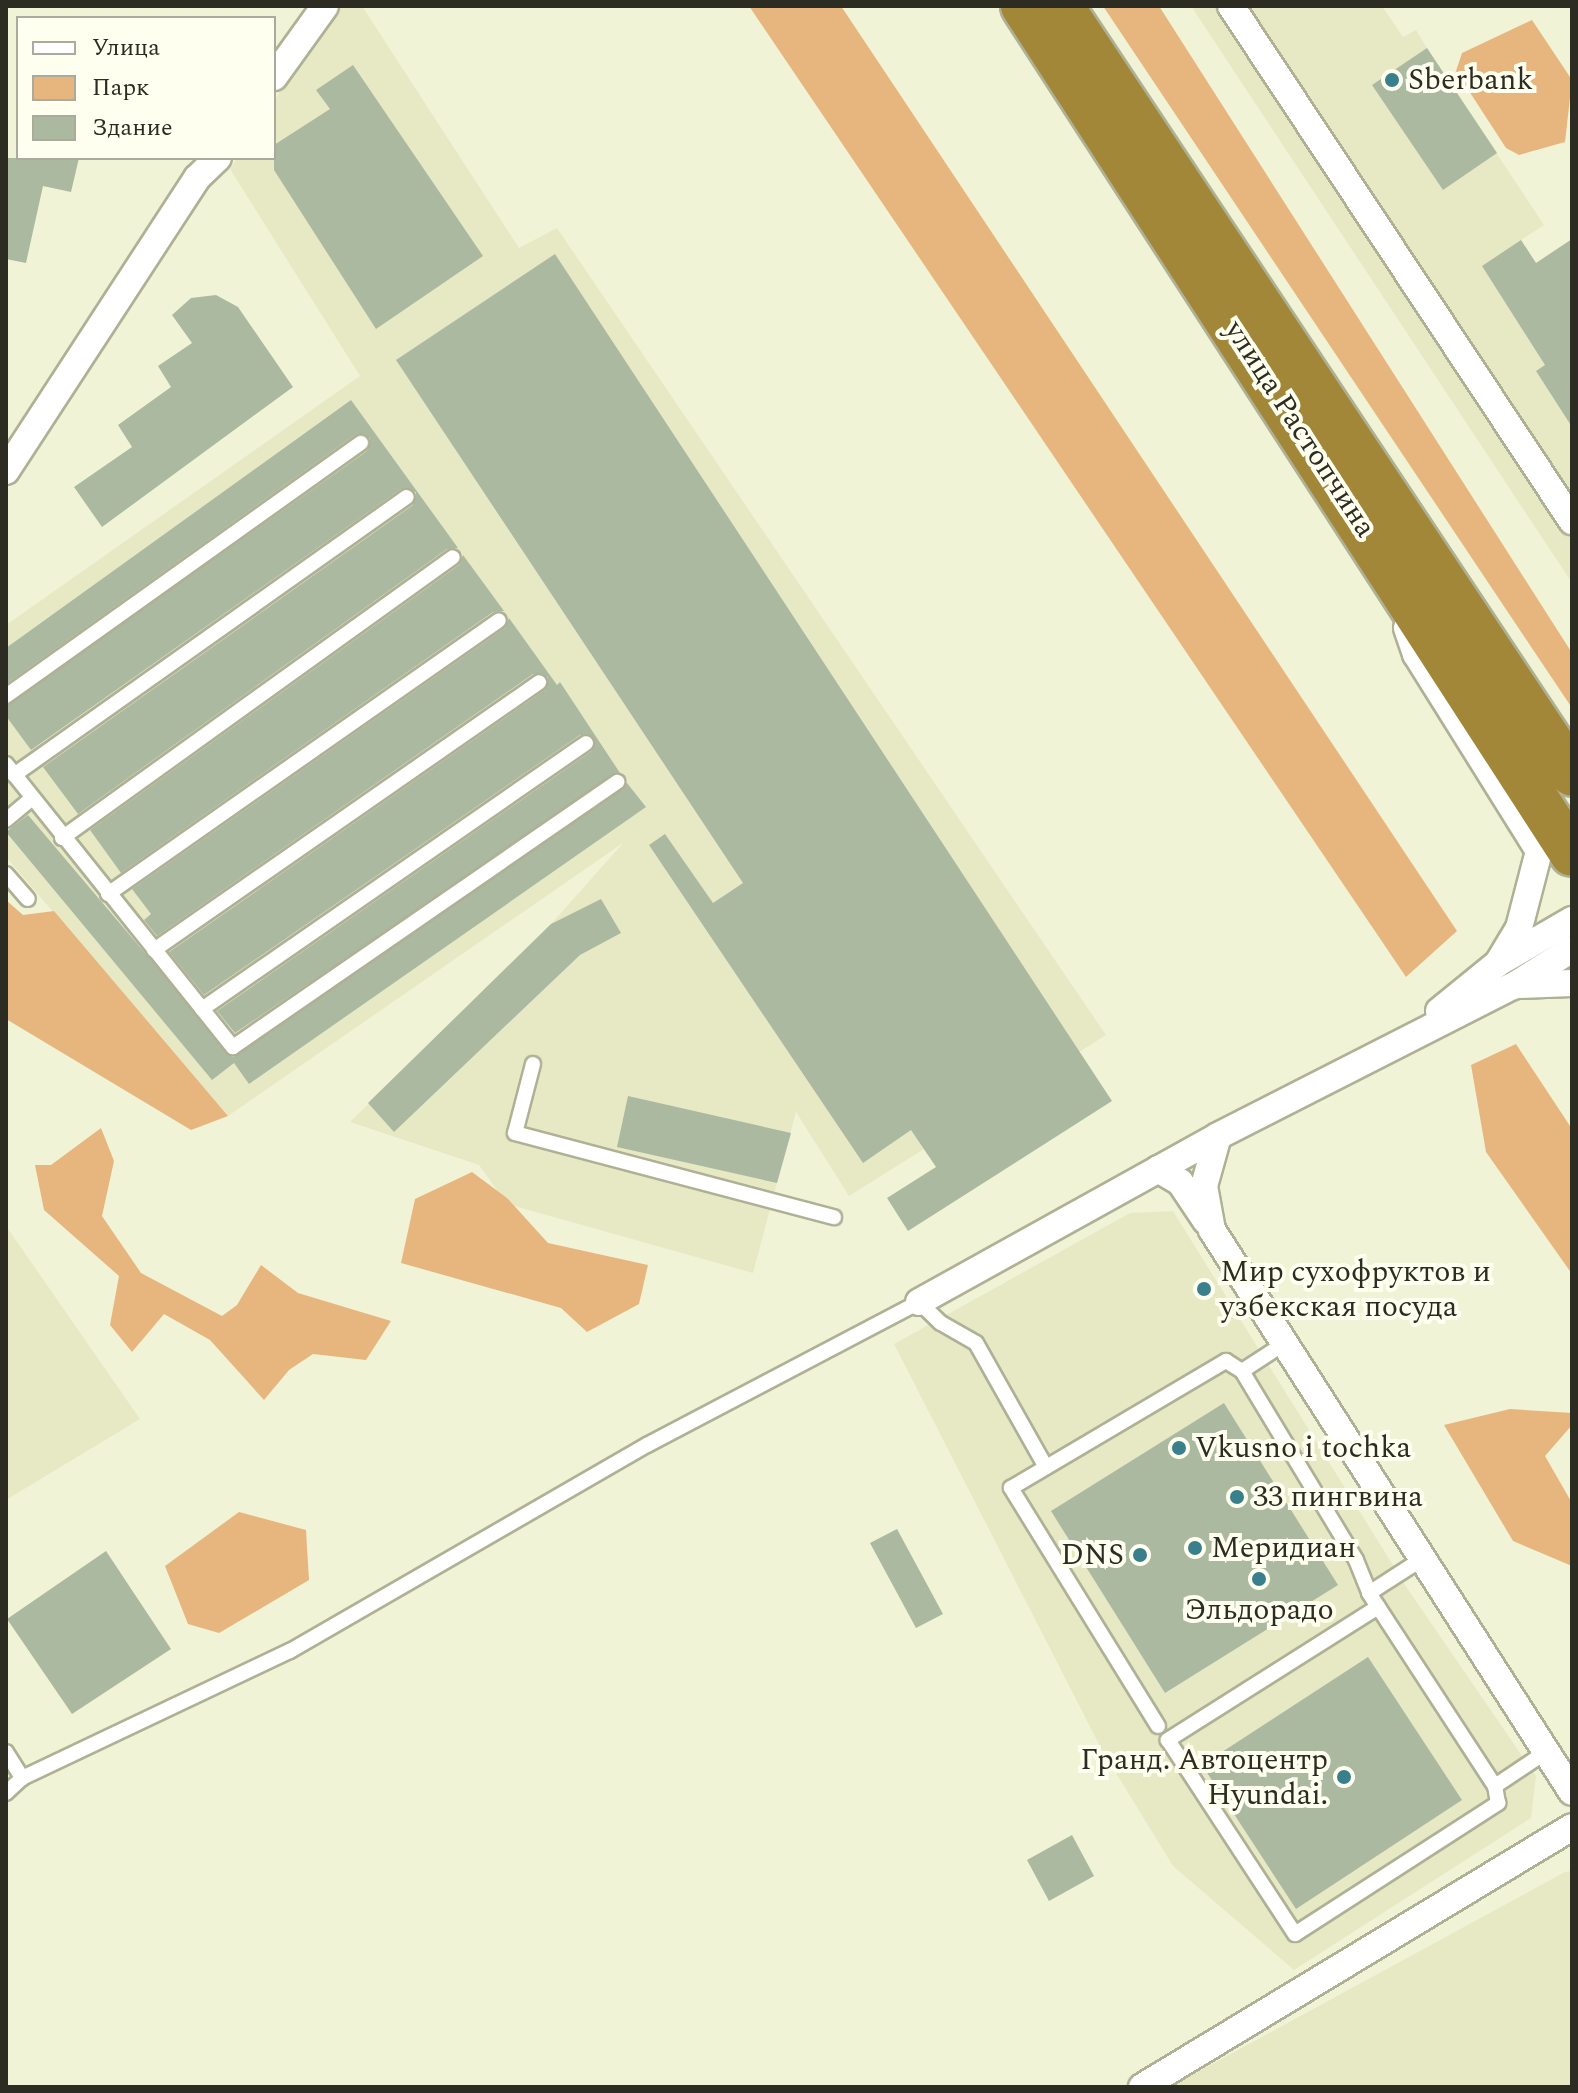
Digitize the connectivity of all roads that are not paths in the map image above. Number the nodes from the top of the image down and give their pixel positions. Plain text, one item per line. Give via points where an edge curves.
1 (325, 6) edge
2 (1023, 6) edge
3 (1061, 6) edge
4 (1231, 6) edge
5 (276, 74) edge
6 (216, 160) edge
7 (361, 443) dead end
8 (6, 471) edge
9 (407, 497) dead end
10 (1572, 521) edge
11 (453, 557) dead end
12 (499, 620) dead end
13 (539, 682) dead end
14 (6, 696) edge
15 (586, 743) dead end
16 (10, 769) edge
17 (1572, 774) edge
18 (617, 782) dead end
19 (32, 798) junction
20 (6, 820) edge
21 (62, 838) junction
22 (1563, 850) edge
23 (6, 874) edge
24 (108, 894) junction
25 (28, 899) dead end
26 (1572, 920) edge
27 (1572, 949) edge
28 (154, 950) junction
29 (1498, 963) junction
30 (1572, 983) edge
31 (1513, 986) junction
32 (202, 1009) junction
33 (1419, 1029) junction
34 (533, 1064) dead end
35 (1218, 1136) junction
36 (1158, 1169) junction
37 (834, 1217) dead end
38 (1212, 1230) junction
39 (919, 1302) junction
40 (1285, 1343) junction
41 (1242, 1371) junction
42 (1046, 1467) junction
43 (1422, 1559) junction
44 (1369, 1593) junction
45 (1378, 1607) junction
46 (1158, 1726) dead end
47 (6, 1752) edge
48 (1546, 1752) junction
49 (22, 1778) junction
50 (1495, 1786) junction
51 (1572, 1792) edge
52 (6, 1793) edge
53 (1572, 1827) edge
54 (1148, 2085) edge

1 - 5 street
2 - 22 highway, улица Растопчина via 1374,543
3 - 17 highway, улица Растопчина
4 - 10 street
6 - 8 street via 197,178
7 - 14 lane
9 - 16 lane
11 - 21 lane
12 - 24 lane
13 - 28 lane
15 - 32 lane
16 - 19 lane
18 - 32 lane via 233,1047
19 - 20 lane
19 - 21 lane
21 - 24 lane
22 - 29 street
23 - 25 lane
24 - 28 lane
26 - 29 street
27 - 31 street
28 - 32 lane
29 - 33 street
30 - 31 street
31 - 33 street
33 - 35 street
34 - 37 lane via 515,1133
35 - 36 street
35 - 38 street via 1204,1186
36 - 38 street via 1180,1182
36 - 39 street
38 - 40 street
39 - 42 lane via 941,1323 976,1343
39 - 49 lane via 647,1445 290,1651
40 - 41 lane
40 - 43 street
41 - 42 lane via 1226,1361
41 - 44 lane via 1356,1560
42 - 46 lane via 1011,1488
43 - 44 lane
43 - 48 street
44 - 45 lane
45 - 50 lane
45 - 50 lane via 1168,1740 1295,1934 1498,1803
47 - 49 lane
48 - 50 lane
48 - 51 street
49 - 52 lane
53 - 54 street

